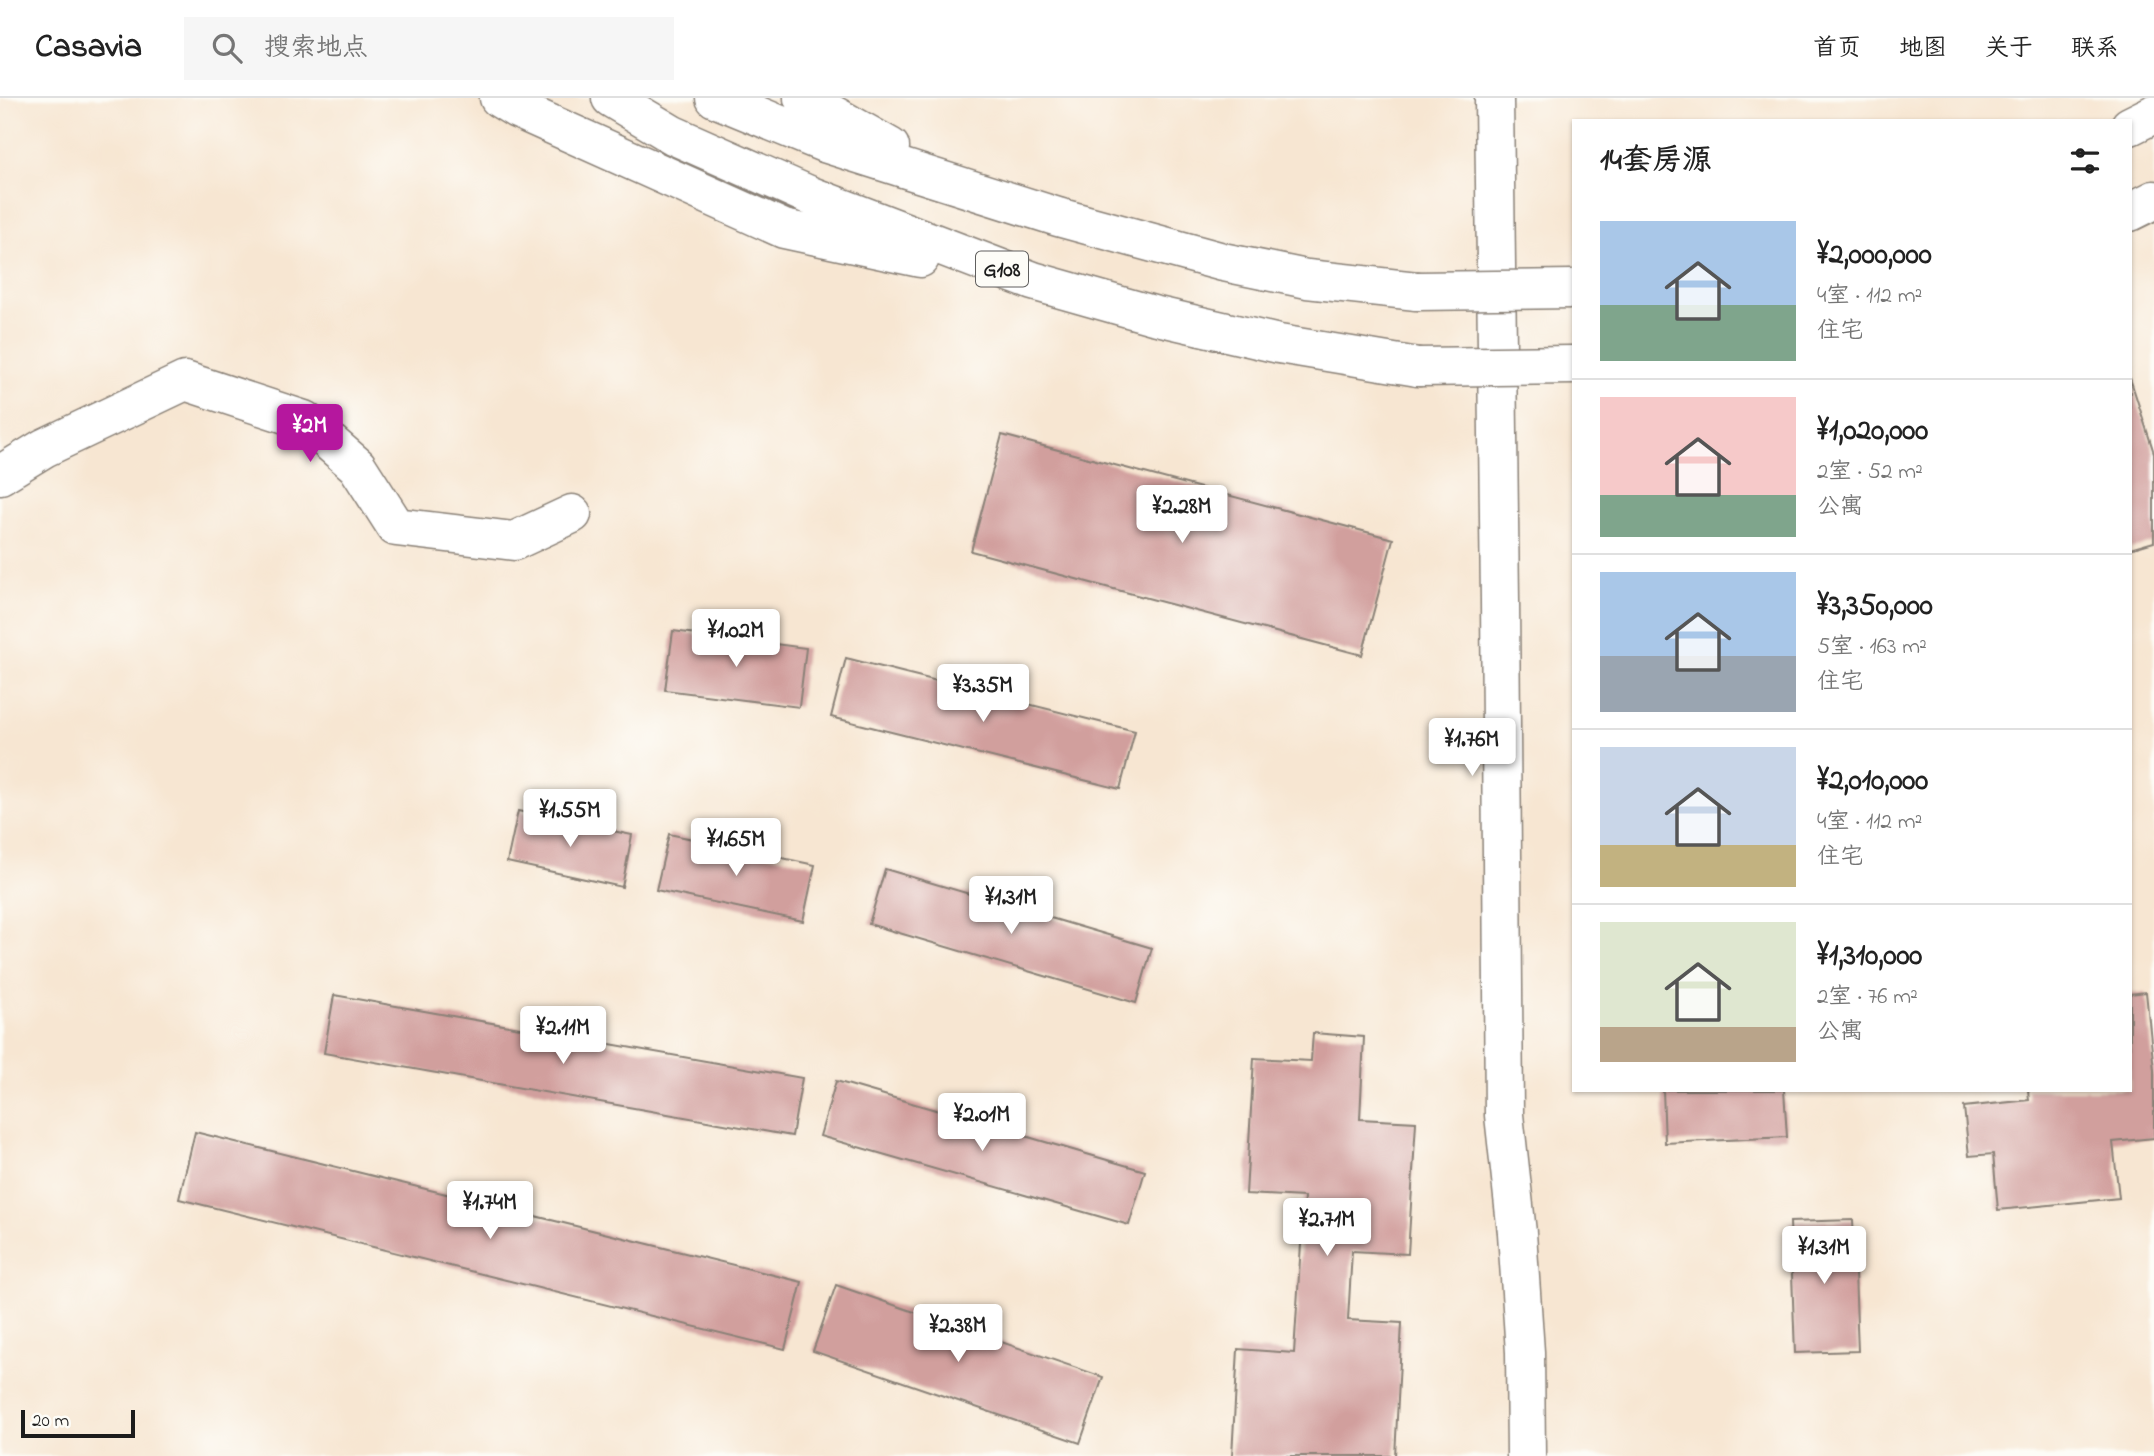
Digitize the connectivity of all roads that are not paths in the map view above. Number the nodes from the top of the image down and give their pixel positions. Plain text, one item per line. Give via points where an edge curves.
1 (499, 98) edge
2 (611, 98) edge
3 (715, 98) edge
4 (803, 98) edge
5 (1494, 98) edge
6 (2154, 114) edge
7 (2132, 125) edge
8 (953, 183) junction
9 (2154, 200) edge
10 (2132, 211) edge
11 (1033, 281) junction
12 (1572, 289) edge
13 (1572, 365) edge
14 (0, 475) edge
15 (572, 514) dead end
16 (1526, 1456) edge

1 - 11 main road via 784,229
2 - 11 main road, G108 via 673,135 811,196
3 - 8 main road via 824,143
4 - 8 main road
5 - 16 main road via 1504,1115 1525,1352
6 - 7 main road
8 - 12 main road, bridge via 1223,262 1307,279 1417,291
9 - 10 main road
11 - 13 main road, G108, bridge via 1279,344 1418,367
14 - 15 main road via 44,448 185,381 304,420 357,466 396,527 514,541

